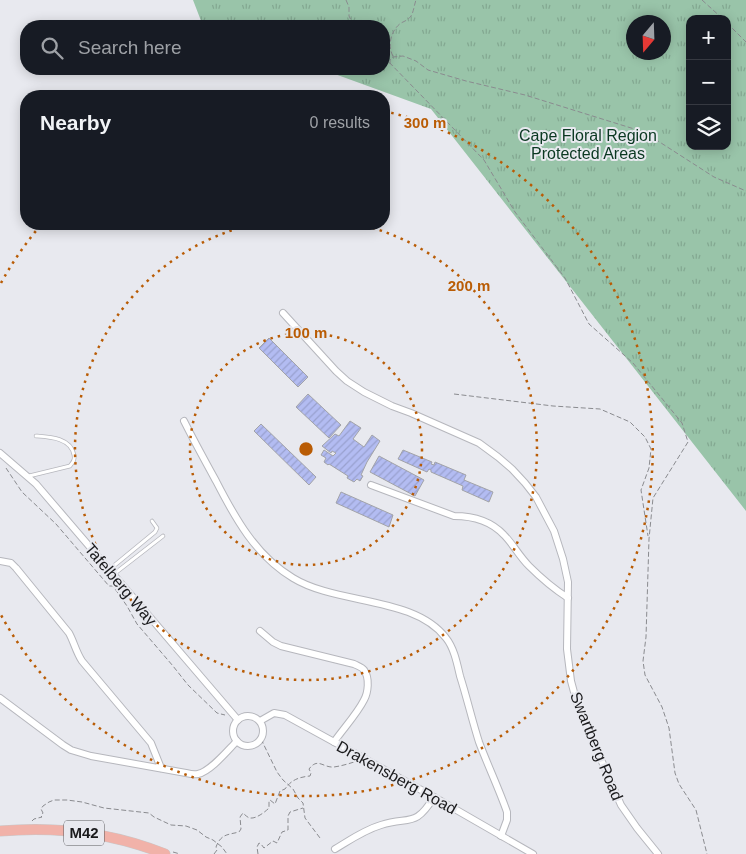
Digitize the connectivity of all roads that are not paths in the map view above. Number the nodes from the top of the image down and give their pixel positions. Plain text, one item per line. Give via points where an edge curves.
1 (283, 313) dead end
2 (184, 421) dead end
3 (36, 436) dead end
4 (0, 453) edge
5 (27, 475) junction
6 (371, 485) dead end
7 (152, 521) dead end
8 (163, 536) dead end
9 (0, 561) edge
10 (112, 572) junction
11 (568, 598) junction
12 (260, 631) dead end
13 (0, 698) edge
14 (238, 720) junction
15 (260, 721) junction
16 (237, 741) junction
17 (334, 742) junction
18 (161, 768) junction
19 (434, 797) junction
20 (0, 831) edge
21 (501, 836) junction
22 (336, 849) dead end
23 (165, 854) edge
24 (533, 854) edge
25 (658, 854) edge

1 - 11 street, Swartberg Road via 347,381 392,406 479,443 512,469 536,497 554,531 568,582
2 - 21 street via 244,531 280,569 308,586 421,617 446,638 452,647 479,741 507,812
3 - 5 lane via 63,441 72,449 75,458 70,466
4 - 5 street, Tafelberg Way via 7,463
5 - 10 street, Tafelberg Way
6 - 11 street via 454,516 492,524 528,565
7 - 10 lane via 157,528 155,532
8 - 10 lane
9 - 18 street via 11,563 16,568 68,633 82,661 151,743
10 - 14 street, Tafelberg Way
11 - 25 street, Swartberg Road via 567,649 571,681 581,713 621,805
12 - 17 street via 281,646 354,664 365,671 368,682 364,700
13 - 18 street via 71,750
14 - 15 street via 251,716
14 - 16 street via 234,728
15 - 16 street via 261,739 250,746
15 - 17 street, Drakensberg Road via 281,713
16 - 18 street via 200,774
17 - 19 street, Drakensberg Road
19 - 21 street, Drakensberg Road
19 - 22 street via 419,816 380,825
20 - 23 main road, M42 via 88,834 126,841
21 - 24 street, Drakensberg Road

